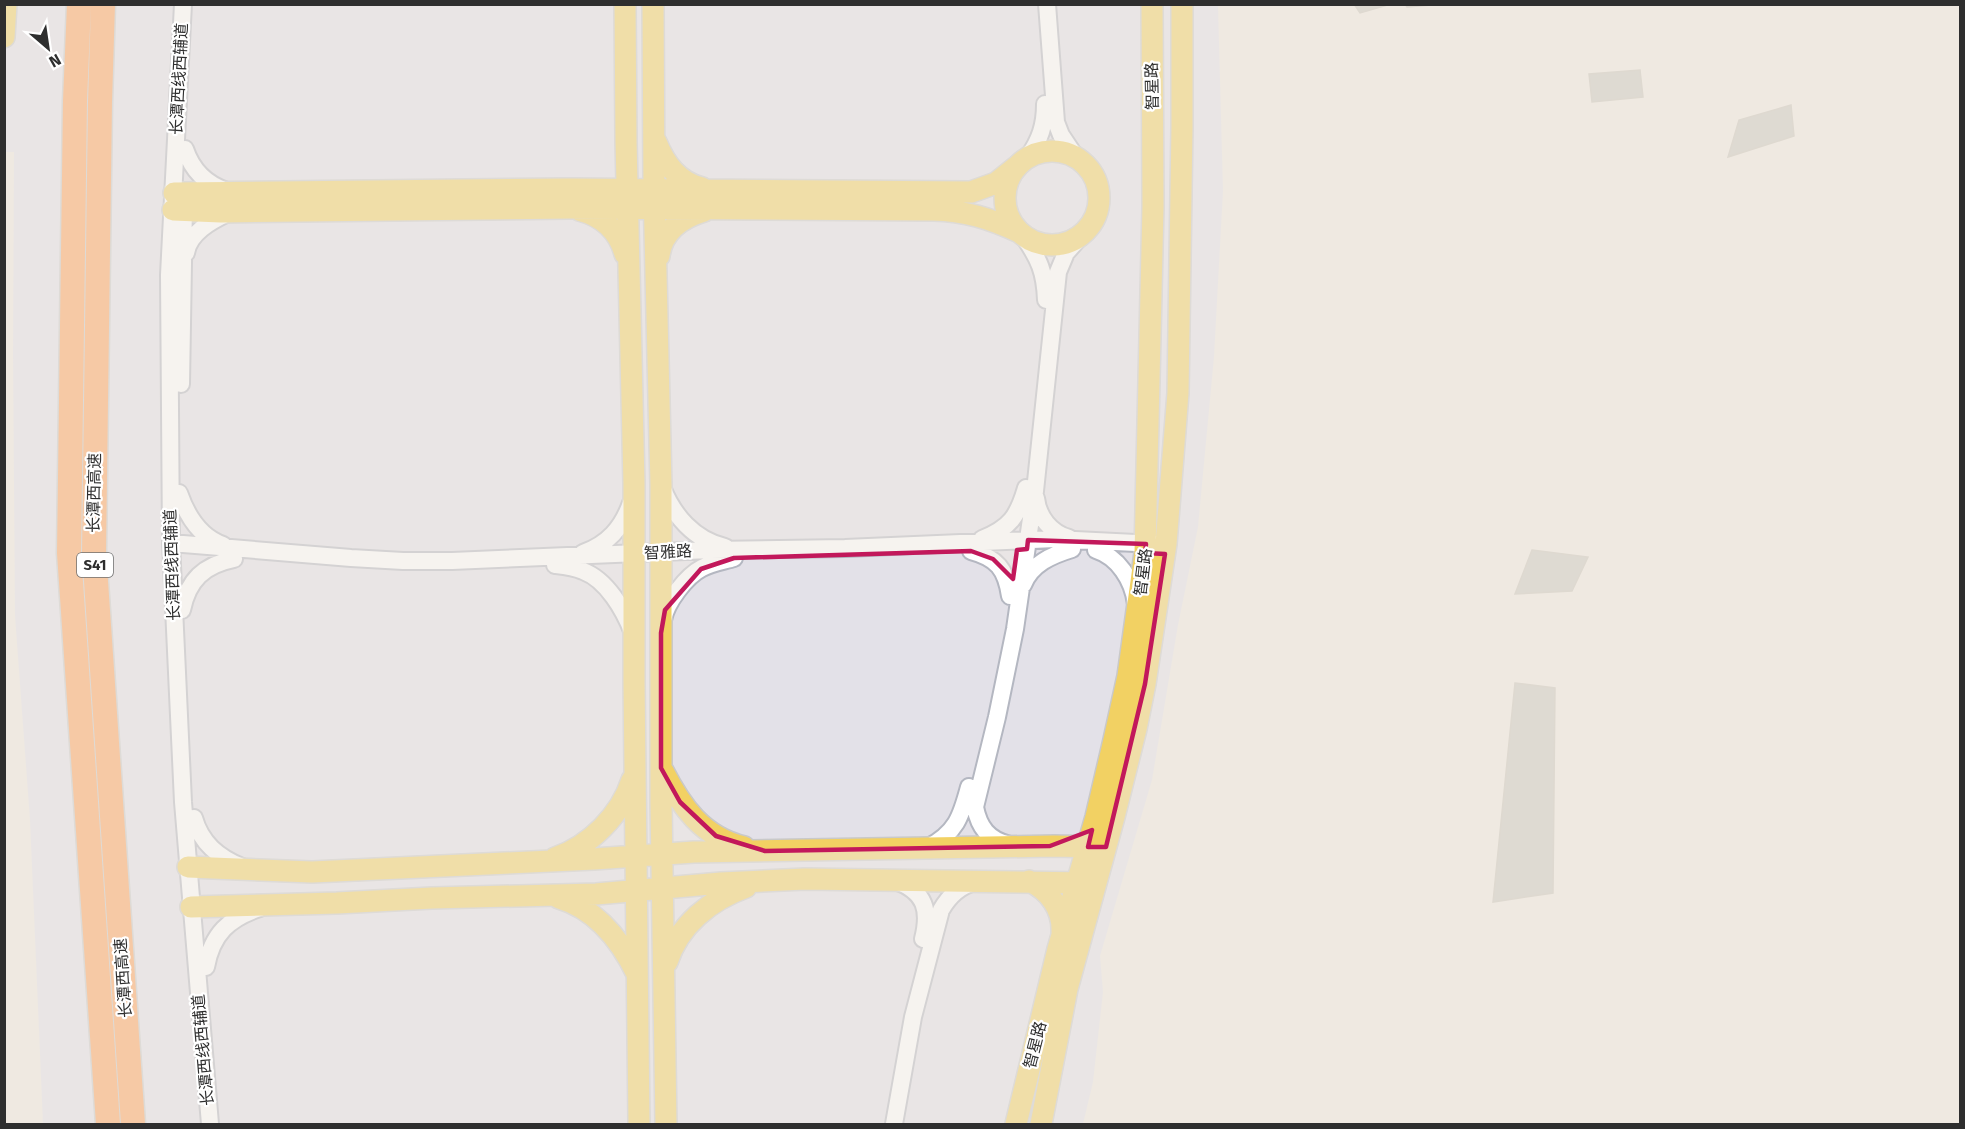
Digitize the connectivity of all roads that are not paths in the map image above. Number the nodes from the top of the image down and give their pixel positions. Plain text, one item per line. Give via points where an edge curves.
1 (6, 4) edge
2 (79, 4) edge
3 (103, 4) edge
4 (183, 4) edge
5 (191, 4) edge
6 (625, 4) edge
7 (653, 4) edge
8 (1039, 4) edge
9 (1047, 4) edge
10 (1152, 4) edge
11 (1182, 4) edge
12 (4, 37) edge
13 (653, 135) junction
14 (626, 136) junction
15 (185, 148) junction
16 (1075, 156) junction
17 (1022, 162) junction
18 (569, 198) junction
19 (627, 199) junction
20 (654, 199) junction
21 (711, 200) junction
22 (179, 202) junction
23 (232, 202) junction
24 (1021, 235) junction
25 (1081, 236) junction
26 (630, 268) junction
27 (183, 269) junction
28 (656, 271) junction
29 (634, 484) junction
30 (661, 484) junction
31 (1030, 490) junction
32 (179, 493) junction
33 (1074, 544) junction
34 (1022, 545) junction
35 (971, 547) junction
36 (176, 549) junction
37 (1155, 549) junction
38 (1096, 550) junction
39 (233, 554) junction
40 (736, 554) junction
41 (661, 557) junction
42 (634, 558) junction
43 (559, 561) junction
44 (1015, 595) junction
45 (182, 610) junction
46 (1137, 615) junction
47 (661, 633) junction
48 (634, 635) junction
49 (661, 768) junction
50 (635, 771) junction
51 (1096, 817) junction
52 (194, 818) junction
53 (1020, 846) junction
54 (1050, 846) junction
55 (1097, 847) junction
56 (927, 848) junction
57 (765, 851) junction
58 (662, 855) junction
59 (636, 856) junction
60 (544, 862) junction
61 (193, 868) junction
62 (264, 871) junction
63 (890, 879) junction
64 (985, 880) junction
65 (764, 881) junction
66 (1029, 881) junction
67 (1087, 883) junction
68 (663, 888) junction
69 (636, 891) junction
70 (546, 895) junction
71 (270, 905) junction
72 (196, 907) junction
73 (1061, 939) junction
74 (206, 967) junction
75 (664, 971) junction
76 (638, 975) junction
77 (108, 1125) edge
78 (133, 1125) edge
79 (210, 1125) edge
80 (219, 1125) edge
81 (639, 1125) edge
82 (666, 1125) edge
83 (884, 1125) edge
84 (894, 1125) edge
85 (1016, 1125) edge
86 (1041, 1125) edge

1 - 12 main road
2 - 77 highway, 长潭西高速 / S41 via 69,552
3 - 78 highway, 长潭西高速 / S41 via 94,552
4 - 22 street, 长潭西线西辅道
5 - 15 street, 长潭西线西辅道
6 - 14 main road
7 - 13 main road
8 - 17 street via 1045,121 1037,144
9 - 16 street via 1056,122
10 - 37 main road, 智星路
11 - 37 main road, 智星路 via 1178,393
13 - 20 main road
13 - 21 main road via 669,168
14 - 18 main road via 623,155 612,172
14 - 19 main road
15 - 22 street, 长潭西线西辅道
15 - 23 street via 203,180
16 - 17 main road via 1051,151
16 - 25 main road via 1088,166 1100,195 1092,225
17 - 21 main road via 996,183 971,192
17 - 24 main road via 1007,182 1004,197 1006,212
18 - 19 main road
18 - 23 main road
18 - 26 main road via 620,237
19 - 20 main road
19 - 26 main road
20 - 21 main road
20 - 28 main road
21 - 24 main road via 957,210 995,221
21 - 28 main road via 674,225 660,246
22 - 23 main road
22 - 27 street, 长潭西线西辅道
22 - 36 street, 长潭西线西辅道 via 169,275
23 - 27 street via 195,235 187,247
24 - 25 main road via 1037,244 1052,246 1068,244
24 - 31 street via 1046,281
25 - 31 street via 1066,253 1058,272
26 - 29 main road
27 - 32 street, 长潭西线西辅道
28 - 30 main road
29 - 42 main road
29 - 43 street via 625,519 614,535 585,553
30 - 40 street via 674,513 687,526 700,537
30 - 41 main road
31 - 33 street via 1045,522
31 - 34 street
31 - 35 street via 1006,526
32 - 36 street, 长潭西线西辅道
32 - 39 street via 195,525
33 - 34 street, 智雅路
33 - 37 street, 智雅路
33 - 38 street, 智雅路
33 - 44 street via 1033,568
34 - 35 street, 智雅路
34 - 44 street
35 - 40 street, 智雅路
35 - 44 street via 993,559
36 - 39 street, 智雅路
36 - 45 street, 长潭西线西辅道
36 - 61 street, 长潭西线西辅道 via 183,802
37 - 38 street, 智雅路
37 - 46 main road, 智星路
37 - 55 main road, 智星路 via 1145,684
38 - 46 street via 1107,553 1125,574
39 - 43 street, 智雅路 via 403,561
39 - 45 street via 195,580 186,592
40 - 41 street, 智雅路
40 - 47 street via 701,569 687,581 665,610
41 - 42 street, 智雅路
41 - 47 main road
42 - 43 street, 智雅路
42 - 48 main road
43 - 48 street via 601,583 619,605
44 - 53 street via 997,717 975,807 978,821 988,835 1004,844
44 - 56 street via 986,728 962,813 950,834
45 - 52 street, 长潭西线西辅道
46 - 51 main road, 智星路 via 1128,676
47 - 49 main road
48 - 50 main road
49 - 57 main road via 680,802 702,827 732,844
49 - 58 main road
50 - 59 main road
50 - 60 main road via 624,799 603,827 571,851
51 - 54 main road via 1076,837
51 - 55 main road, 智星路
52 - 61 street, 长潭西线西辅道
52 - 62 street via 197,830 211,849 227,861
53 - 54 main road
53 - 56 main road
54 - 55 main road
55 - 67 main road, 智星路
56 - 57 main road
57 - 58 main road
58 - 59 main road
58 - 68 main road
59 - 60 main road
59 - 69 main road
60 - 62 main road via 312,873
61 - 62 main road
61 - 72 street, 长潭西线西辅道
63 - 64 main road
63 - 65 main road
63 - 83 street via 912,890 927,913
64 - 66 main road
64 - 84 street via 957,890 940,910 902,1068
65 - 68 main road
65 - 75 main road via 724,896 696,916 671,951
66 - 67 main road
66 - 73 main road via 1048,893 1054,902 1060,914
67 - 73 main road, 智星路
67 - 86 main road, 智星路
68 - 69 main road
68 - 75 main road
69 - 70 main road
69 - 76 main road
70 - 71 main road
70 - 76 main road via 568,901 595,916 630,958
71 - 72 main road
71 - 74 street via 225,926 209,953
72 - 74 street, 长潭西线西辅道
72 - 79 street, 长潭西线西辅道
73 - 85 main road, 智星路
74 - 80 street, 长潭西线西辅道
75 - 82 main road
76 - 81 main road

